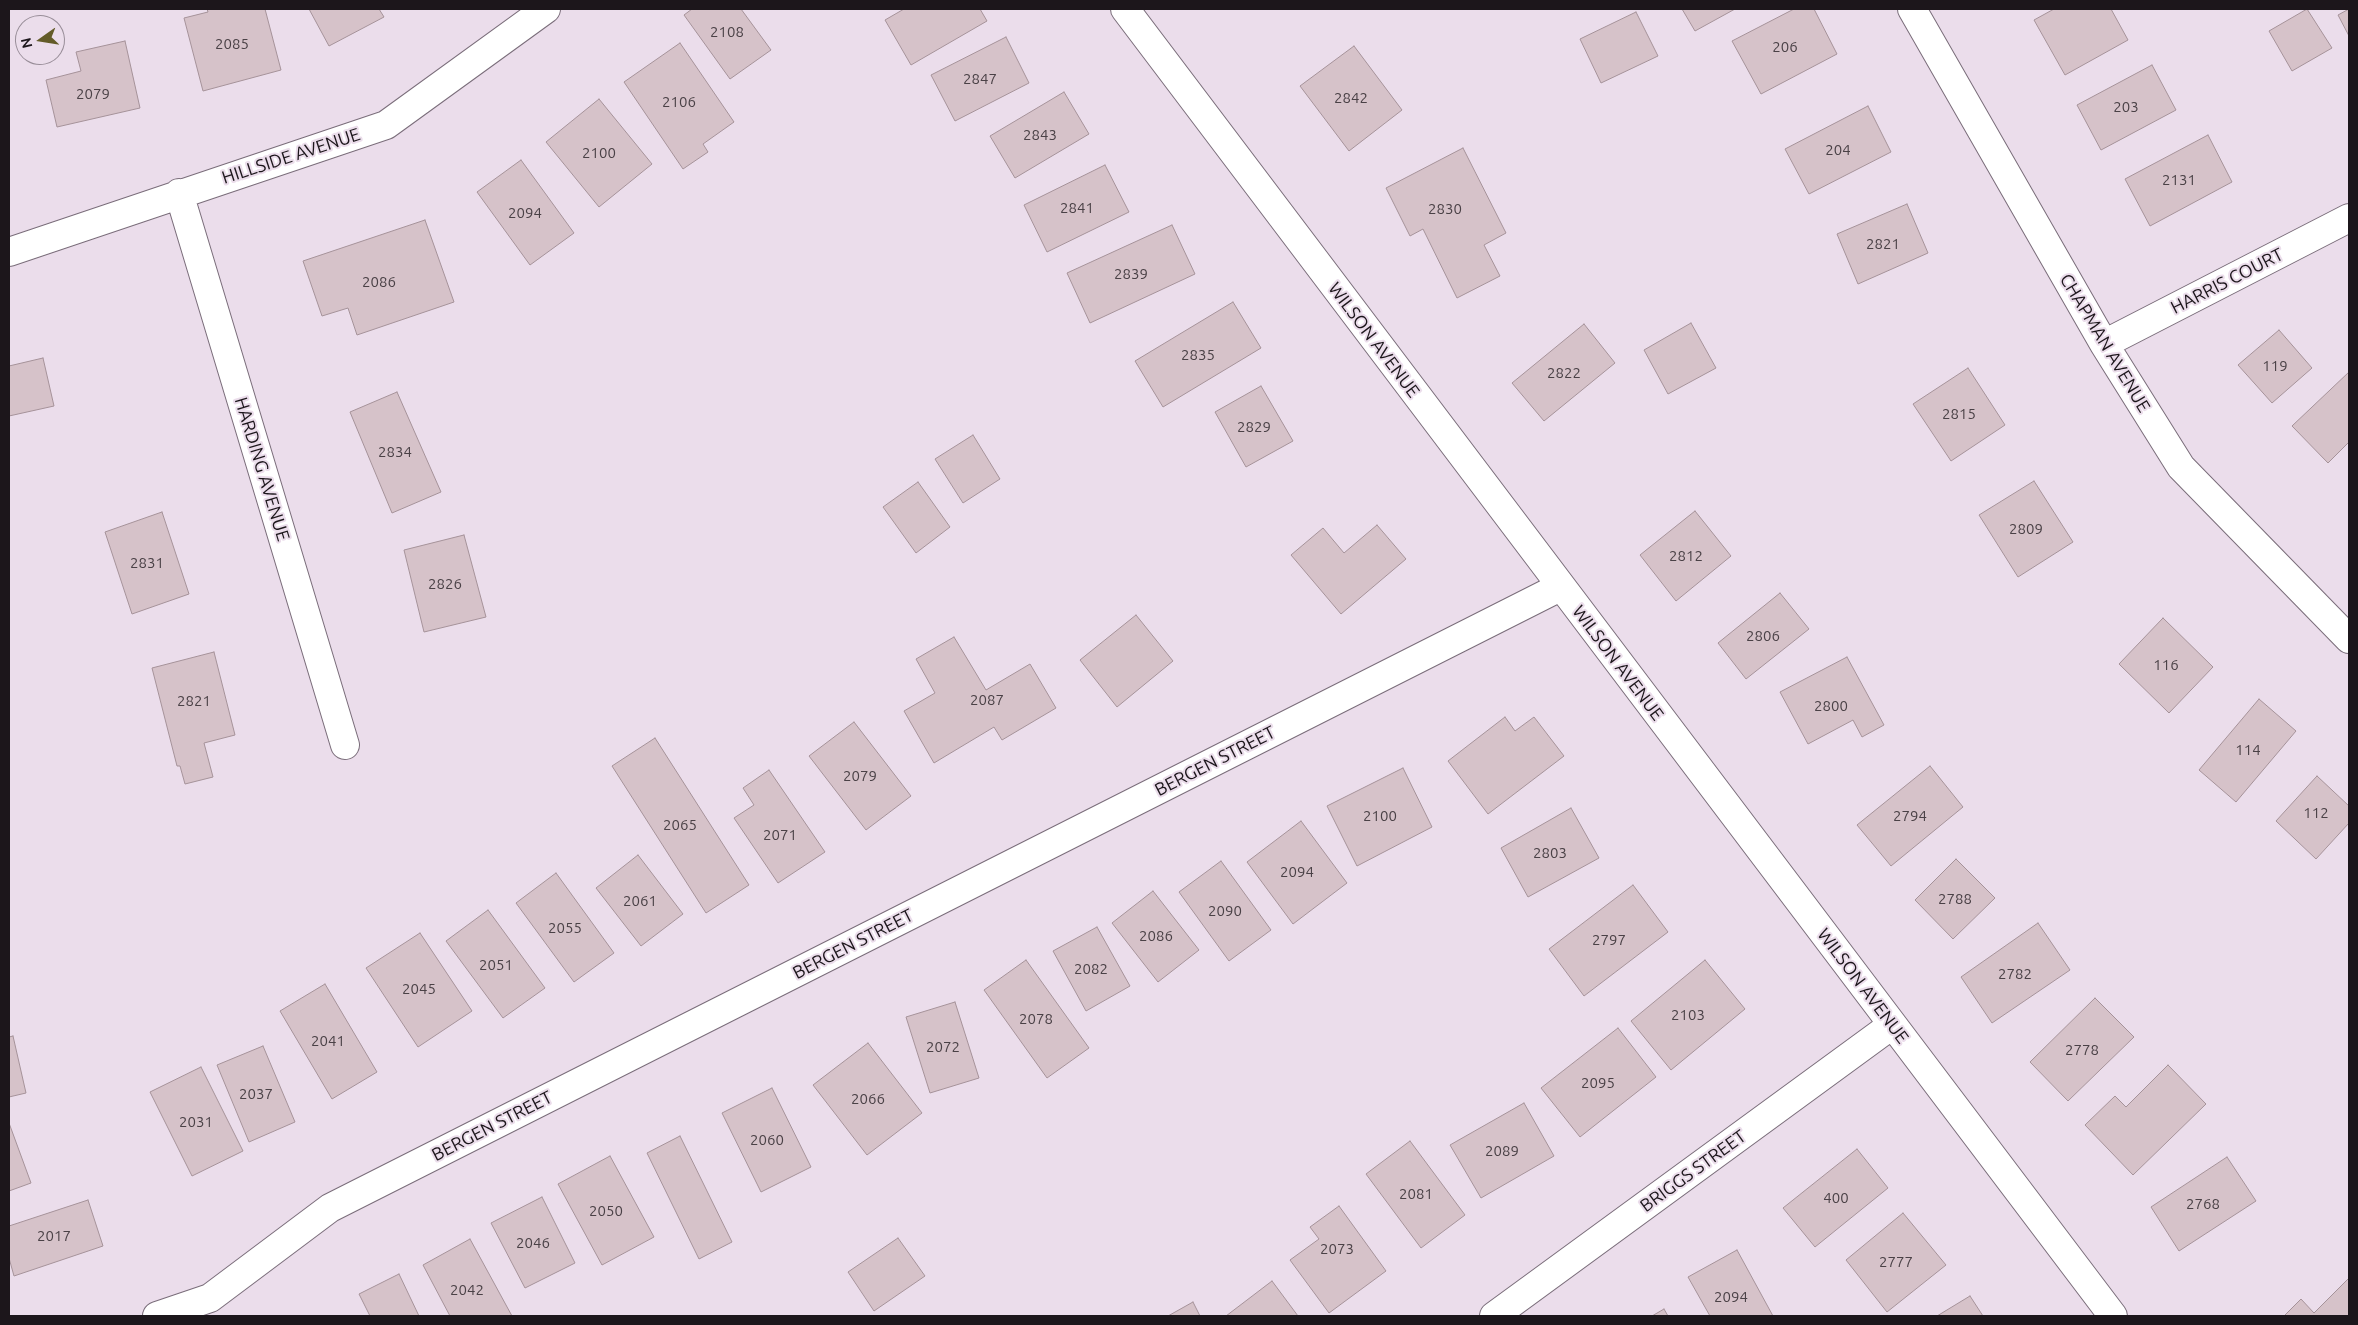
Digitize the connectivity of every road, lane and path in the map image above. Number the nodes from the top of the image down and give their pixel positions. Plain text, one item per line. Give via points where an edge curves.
1 (1125, 9) edge
2 (1912, 9) edge
3 (534, 12) edge
4 (179, 193) junction
5 (2349, 218) edge
6 (9, 252) edge
7 (2104, 344) junction
8 (1560, 587) junction
9 (2349, 639) edge
10 (345, 745) dead end
11 (1892, 1025) junction
12 (157, 1316) edge
13 (1494, 1316) edge
14 (2113, 1316) edge

1 - 8 street, WILSON AVENUE
2 - 7 street, CHAPMAN AVENUE
3 - 4 street, HILLSIDE AVENUE via 386,125
4 - 6 street, HILLSIDE AVENUE
4 - 10 street, HARDING AVENUE
5 - 7 street, HARRIS COURT
7 - 9 street, CHAPMAN AVENUE via 2182,467
8 - 11 street, WILSON AVENUE
8 - 12 street, BERGEN STREET via 330,1208 210,1298
11 - 13 street, BRIGGS STREET
11 - 14 street, WILSON AVENUE

